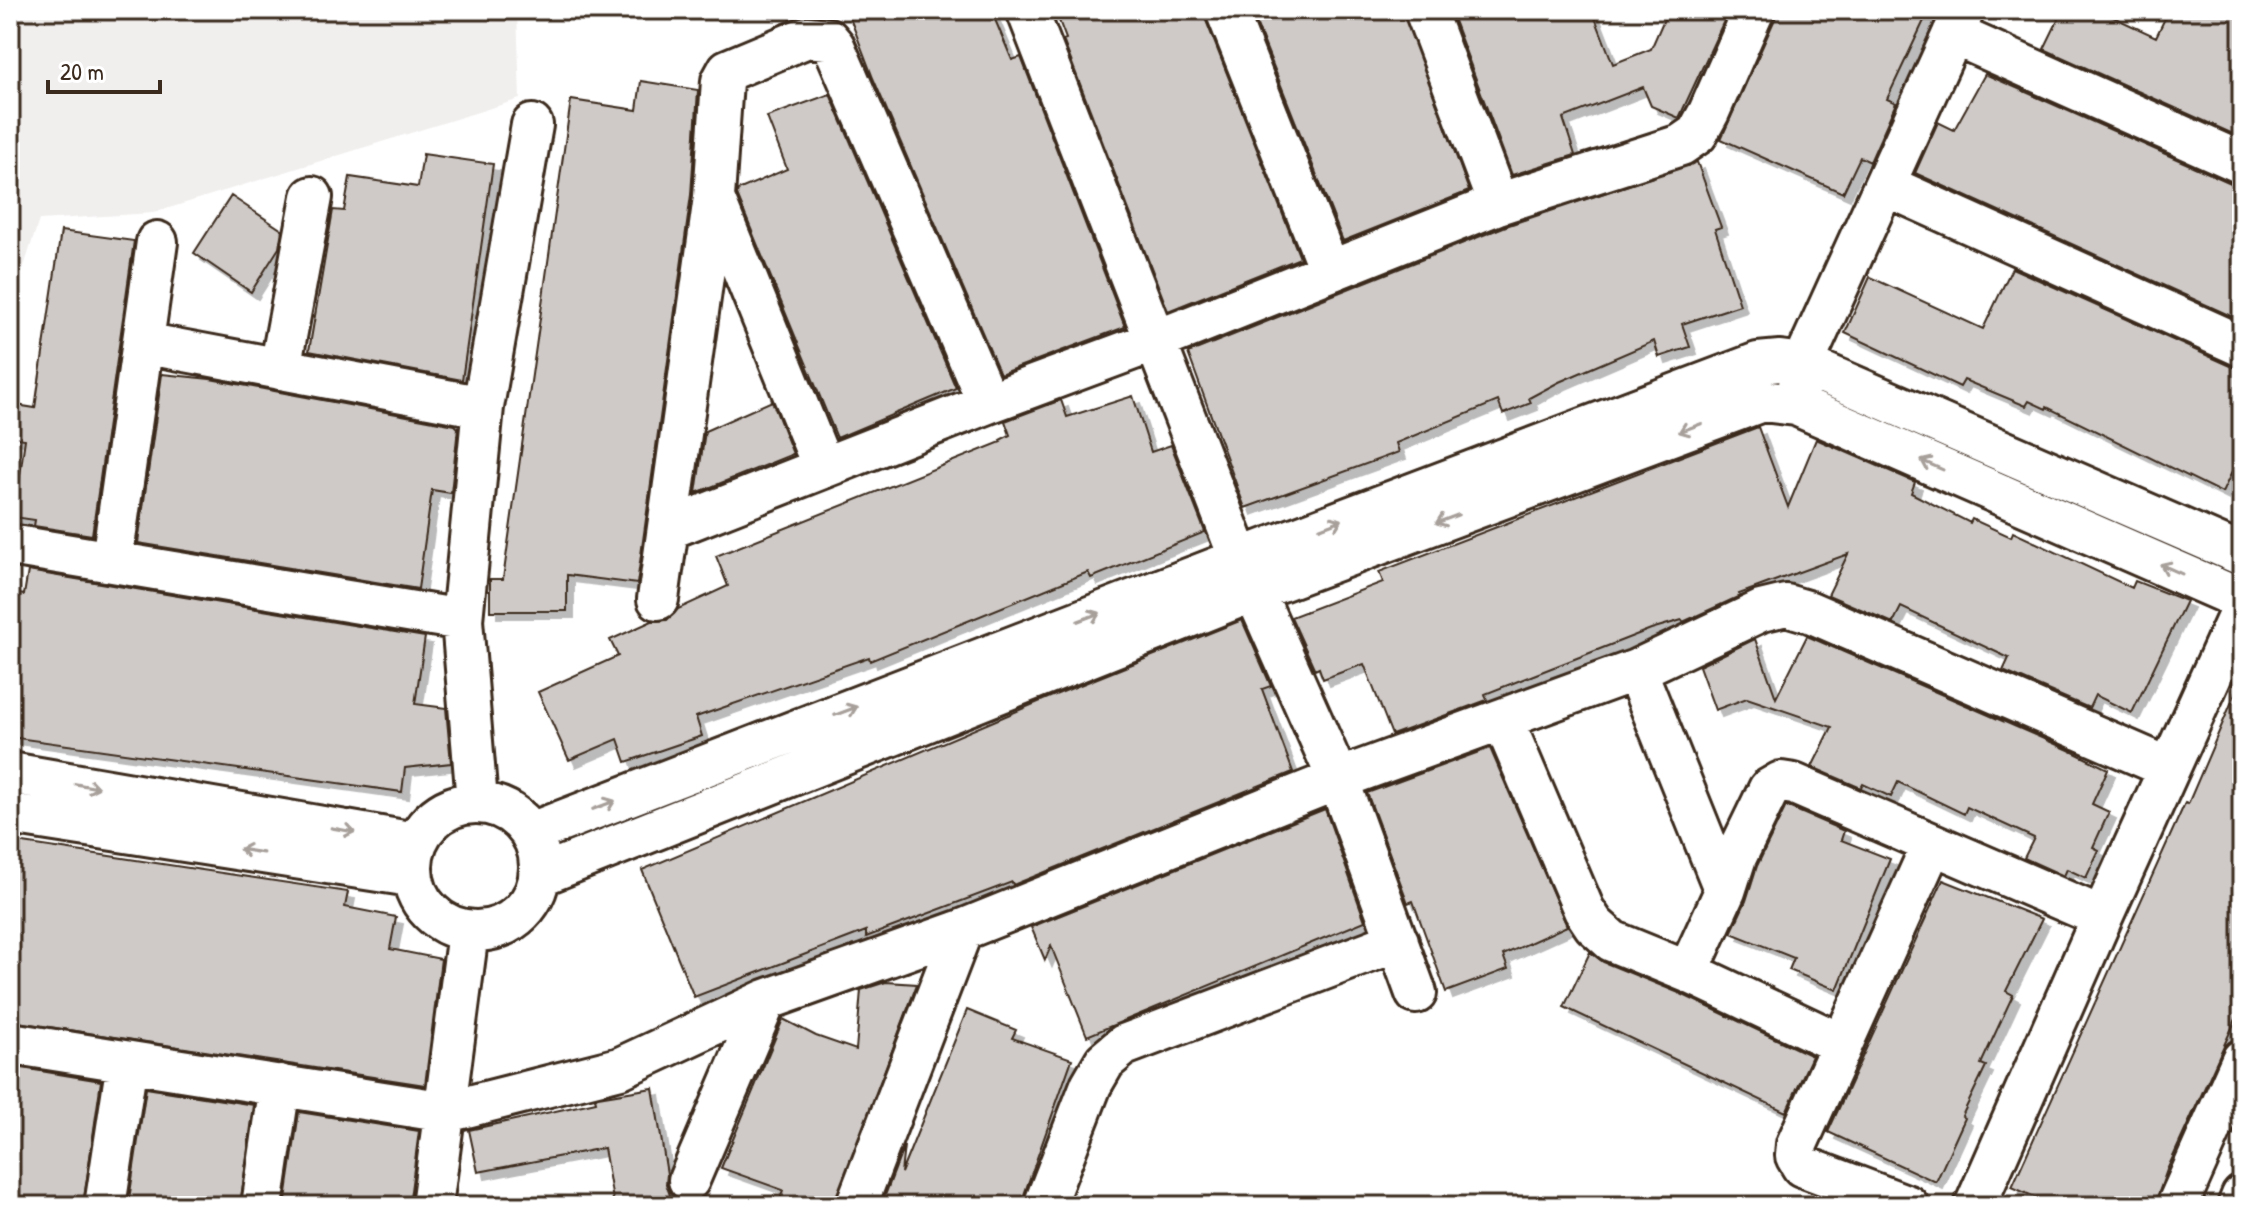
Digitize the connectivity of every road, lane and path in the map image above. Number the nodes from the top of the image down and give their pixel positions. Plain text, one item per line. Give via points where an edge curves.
1 (1027, 10) edge
2 (1226, 10) edge
3 (1425, 10) edge
4 (1754, 10) edge
5 (1958, 22) edge
6 (532, 125) dead end
7 (2242, 163) edge
8 (1885, 185) junction
9 (312, 197) dead end
10 (714, 197) junction
11 (1498, 204) junction
12 (157, 242) dead end
13 (1329, 269) junction
14 (1155, 341) junction
15 (143, 343) junction
16 (2242, 346) edge
17 (1803, 364) junction
18 (280, 369) junction
19 (988, 403) junction
20 (1796, 405) junction
21 (483, 407) junction
22 (823, 467) junction
23 (668, 529) junction
24 (10, 545) edge
25 (2242, 555) edge
26 (112, 560) junction
27 (1247, 575) junction
28 (658, 599) dead end
29 (2242, 600) edge
30 (2242, 608) edge
31 (462, 620) junction
32 (1636, 670) junction
33 (1503, 720) junction
34 (2169, 768) junction
35 (10, 773) edge
36 (1338, 779) junction
37 (477, 802) junction
38 (10, 814) edge
39 (531, 833) junction
40 (1932, 845) junction
41 (413, 859) junction
42 (539, 876) junction
43 (1725, 891) junction
44 (2102, 917) junction
45 (962, 930) junction
46 (468, 932) junction
47 (1398, 941) junction
48 (1688, 972) junction
49 (1416, 993) dead end
50 (766, 1000) junction
51 (10, 1043) edge
52 (1841, 1044) junction
53 (2242, 1060) edge
54 (127, 1062) junction
55 (280, 1085) junction
56 (446, 1112) junction
57 (689, 1180) dead end
58 (2242, 1196) edge
59 (105, 1206) edge
60 (262, 1206) edge
61 (432, 1206) edge
62 (856, 1206) edge
63 (1044, 1206) edge
64 (1908, 1206) edge
65 (1975, 1206) edge
66 (2177, 1206) edge
67 (2238, 1206) edge

1 - 14 street
2 - 13 street
3 - 11 street
4 - 11 street via 1697,134 1681,145
5 - 7 street
5 - 8 street
6 - 21 street
8 - 16 street
8 - 17 street
9 - 18 street
10 - 19 street via 724,75 807,37 828,39
10 - 22 street
10 - 23 street
11 - 13 street
12 - 15 street
13 - 14 street
14 - 19 street
14 - 27 street
15 - 18 street
15 - 26 street
17 - 20 street
17 - 25 street
27 -> 17 street via 1758,363
18 - 21 street
19 - 22 street
20 -> 27 street via 1762,401
29 -> 20 street
21 - 31 street
22 - 23 street
23 - 28 street
24 - 26 street
26 - 31 street
27 - 36 street
39 -> 27 street
27 - 42 street
30 - 34 street
31 - 37 street
32 - 33 street
32 - 34 street via 1761,611 1786,605
32 - 43 street
33 - 36 street
33 - 48 street via 1594,925 1612,941
34 - 44 street
35 -> 41 street
36 - 45 street
36 - 47 street
37 - 39 street via 508,810
37 - 41 street via 440,812
41 -> 38 street
39 - 42 street via 539,853
40 - 43 street via 1781,782 1769,789
40 - 44 street
40 - 52 street
41 - 46 street via 417,897 447,926
42 - 46 street via 531,900 515,918
43 - 48 street
44 - 65 street
45 - 50 street
45 - 62 street
46 - 56 street
47 - 49 street
47 - 63 street via 1124,1045 1105,1061 1091,1085
48 - 52 street
50 - 56 street via 620,1068
50 - 57 street
51 - 54 street
52 - 64 street via 1796,1156 1802,1166
53 - 66 street
54 - 55 street
54 - 59 street
55 - 56 street
55 - 60 street
56 - 61 street
58 - 67 street

